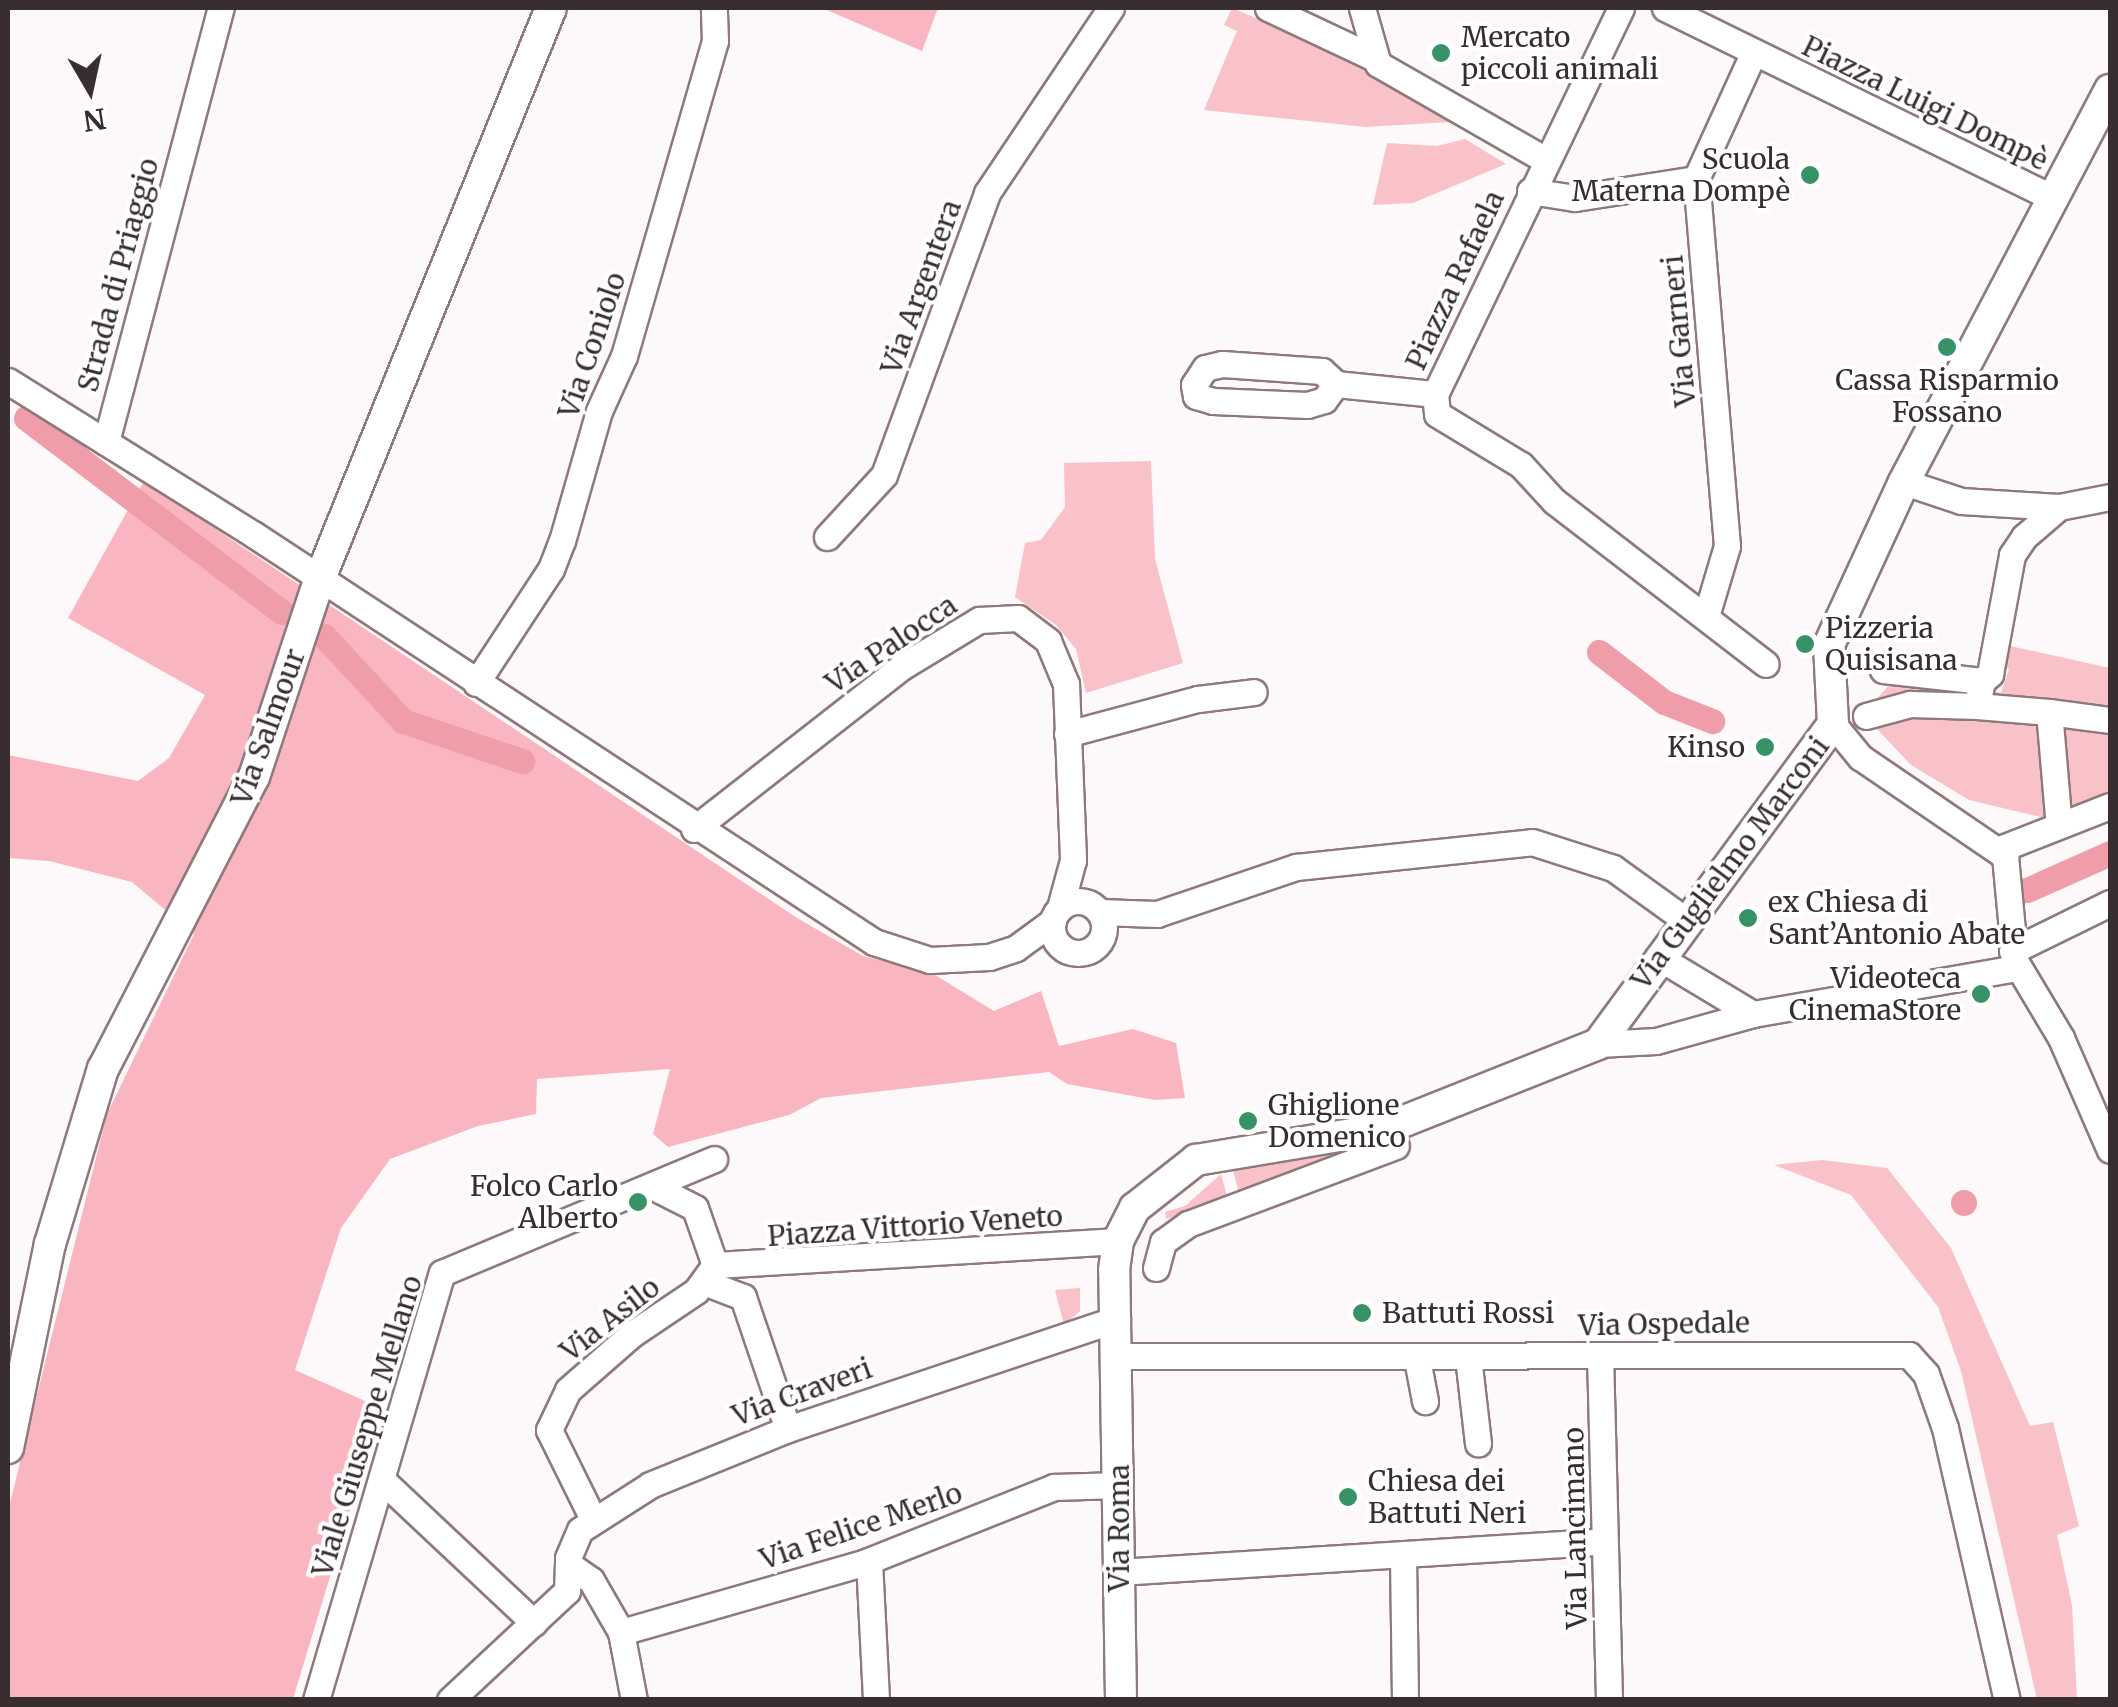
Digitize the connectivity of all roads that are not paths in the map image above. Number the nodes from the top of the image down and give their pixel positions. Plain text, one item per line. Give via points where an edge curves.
1 (221, 8) edge
2 (550, 8) edge
3 (714, 8) edge
4 (1110, 8) edge
5 (1268, 8) edge
6 (1621, 8) edge
7 (1665, 8) edge
8 (1363, 19) edge
9 (1753, 54) junction
10 (1372, 57) junction
11 (2110, 90) edge
12 (1544, 159) junction
13 (1696, 179) junction
14 (1530, 191) junction
15 (2053, 198) junction
16 (8, 381) edge
17 (1336, 384) junction
18 (1434, 394) junction
19 (106, 442) junction
20 (1904, 482) junction
21 (2110, 497) edge
22 (2059, 508) junction
23 (827, 537) dead end
24 (319, 581) junction
25 (1707, 613) junction
26 (1766, 664) dead end
27 (1883, 670) dead end
28 (476, 683) junction
29 (1254, 692) dead end
30 (1979, 694) junction
31 (2048, 712) junction
32 (1866, 716) dead end
33 (2110, 720) edge
34 (1833, 724) junction
35 (1067, 734) junction
36 (2110, 806) edge
37 (2058, 816) dead end
38 (694, 829) junction
39 (2000, 850) junction
40 (1073, 860) junction
41 (2110, 903) edge
42 (1095, 908) junction
43 (1057, 914) junction
44 (1156, 914) junction
45 (1684, 919) junction
46 (1100, 942) junction
47 (1061, 947) junction
48 (1016, 948) junction
49 (1658, 958) junction
50 (2015, 960) junction
51 (1754, 1014) junction
52 (1598, 1044) junction
53 (1396, 1146) dead end
54 (2110, 1150) edge
55 (714, 1159) dead end
56 (654, 1188) junction
57 (1118, 1241) junction
58 (1156, 1268) dead end
59 (710, 1274) junction
60 (1118, 1319) junction
61 (1600, 1355) junction
62 (1120, 1356) junction
63 (1468, 1357) junction
64 (1417, 1359) junction
65 (1425, 1400) dead end
66 (788, 1429) junction
67 (1478, 1442) dead end
68 (8, 1448) edge
69 (383, 1481) junction
70 (1119, 1485) junction
71 (592, 1518) junction
72 (1602, 1542) junction
73 (1403, 1556) junction
74 (869, 1561) junction
75 (568, 1564) junction
76 (1118, 1572) junction
77 (567, 1591) junction
78 (534, 1623) junction
79 (622, 1632) junction
80 (316, 1700) edge
81 (450, 1700) edge
82 (634, 1700) edge
83 (876, 1700) edge
84 (1121, 1700) edge
85 (1405, 1700) edge
86 (1610, 1700) edge
87 (2007, 1700) edge

1 - 19 street, Strada di Priaggio
2 - 24 main road, Via Salmour
3 - 28 street, Via Coniolo via 715,41 624,356 599,411 562,541 551,569
4 - 23 street, Via Argentera via 987,193 884,475
5 - 10 street
6 - 12 street
7 - 9 street, Piazza Luigi Dompè
8 - 10 street
9 - 13 street, Via Garneri
9 - 15 street, Piazza Luigi Dompè
10 - 12 street
11 - 15 main road, Via Guglielmo Marconi
12 - 14 street
13 - 14 street via 1575,198
13 - 25 street, Via Garneri via 1727,546
14 - 18 street, Piazza Rafaela
15 - 20 main road, Via Guglielmo Marconi
16 - 19 street
17 - 17 street, Piazza Rafaela via 1322,372 1222,364 1205,368 1194,384 1196,396 1213,401 1307,404 1324,400
17 - 18 street, Piazza Rafaela
18 - 25 street, Piazza Rafaela via 1448,425 1521,466 1554,501
19 - 24 street
20 - 22 street via 1962,500
20 - 34 main road, Via Guglielmo Marconi via 1828,646
21 - 22 street
22 - 30 street via 2012,556 1990,674
24 - 28 street
24 - 68 main road, Via Salmour via 254,777 130,1014 77,1140
25 - 26 street, Piazza Rafaela via 1712,626
27 - 30 street
28 - 38 street
29 - 35 street via 1198,699
30 - 31 street
30 - 32 street
31 - 33 street
31 - 37 street
34 - 39 street via 1860,757
34 - 45 main road, Via Guglielmo Marconi
35 - 38 street, Via Palocca via 1066,684 1048,641 1018,618 980,620 903,666
35 - 40 street, Via Palocca
36 - 39 street
38 - 48 street via 887,949 930,960 989,957
39 - 50 street via 2012,876
40 - 42 street, Via Palocca
40 - 43 street, Via Palocca
41 - 50 street
42 - 43 street
42 - 44 street
42 - 46 street, Via Palocca
43 - 47 street
43 - 48 street
44 - 45 street via 1296,867 1532,842 1613,868
44 - 46 street
45 - 49 main road, Via Guglielmo Marconi
46 - 47 street via 1083,953
47 - 48 street
49 - 51 street
49 - 52 main road, Via Guglielmo Marconi
50 - 51 street
50 - 54 street via 2061,1038
51 - 52 street via 1656,1041
52 - 57 main road via 1387,1128 1196,1160 1149,1191
53 - 58 street via 1188,1224 1162,1242
55 - 56 street via 672,1173
56 - 59 street via 695,1208
56 - 69 street, Viale Giuseppe Mellano via 447,1268
57 - 59 street, Piazza Vittorio Veneto
57 - 60 main road
59 - 66 street via 743,1297
59 - 71 street, Via Asilo via 568,1390 549,1430
60 - 62 main road
60 - 66 street, Via Craveri
61 - 63 street, Via Ospedale
61 - 72 street, Via Lancimano
61 - 87 street, Via Ospedale via 1909,1355 1926,1374 1945,1428
62 - 64 street, Via Ospedale
62 - 70 main road, Via Roma
63 - 64 street, Via Ospedale
63 - 67 street
64 - 65 street
66 - 71 street, Via Craveri via 718,1454
69 - 78 street
69 - 80 street, Viale Giuseppe Mellano
70 - 74 street, Via Felice Merlo via 1054,1487
70 - 76 main road, Via Roma
71 - 75 street via 580,1530
72 - 73 street
72 - 86 street, Via Lancimano
73 - 76 street
73 - 85 street
74 - 79 street, Via Felice Merlo
74 - 83 street
75 - 77 street
75 - 79 street via 591,1580
76 - 84 main road, Via Roma
77 - 78 street
77 - 79 street
78 - 81 street
79 - 82 street

